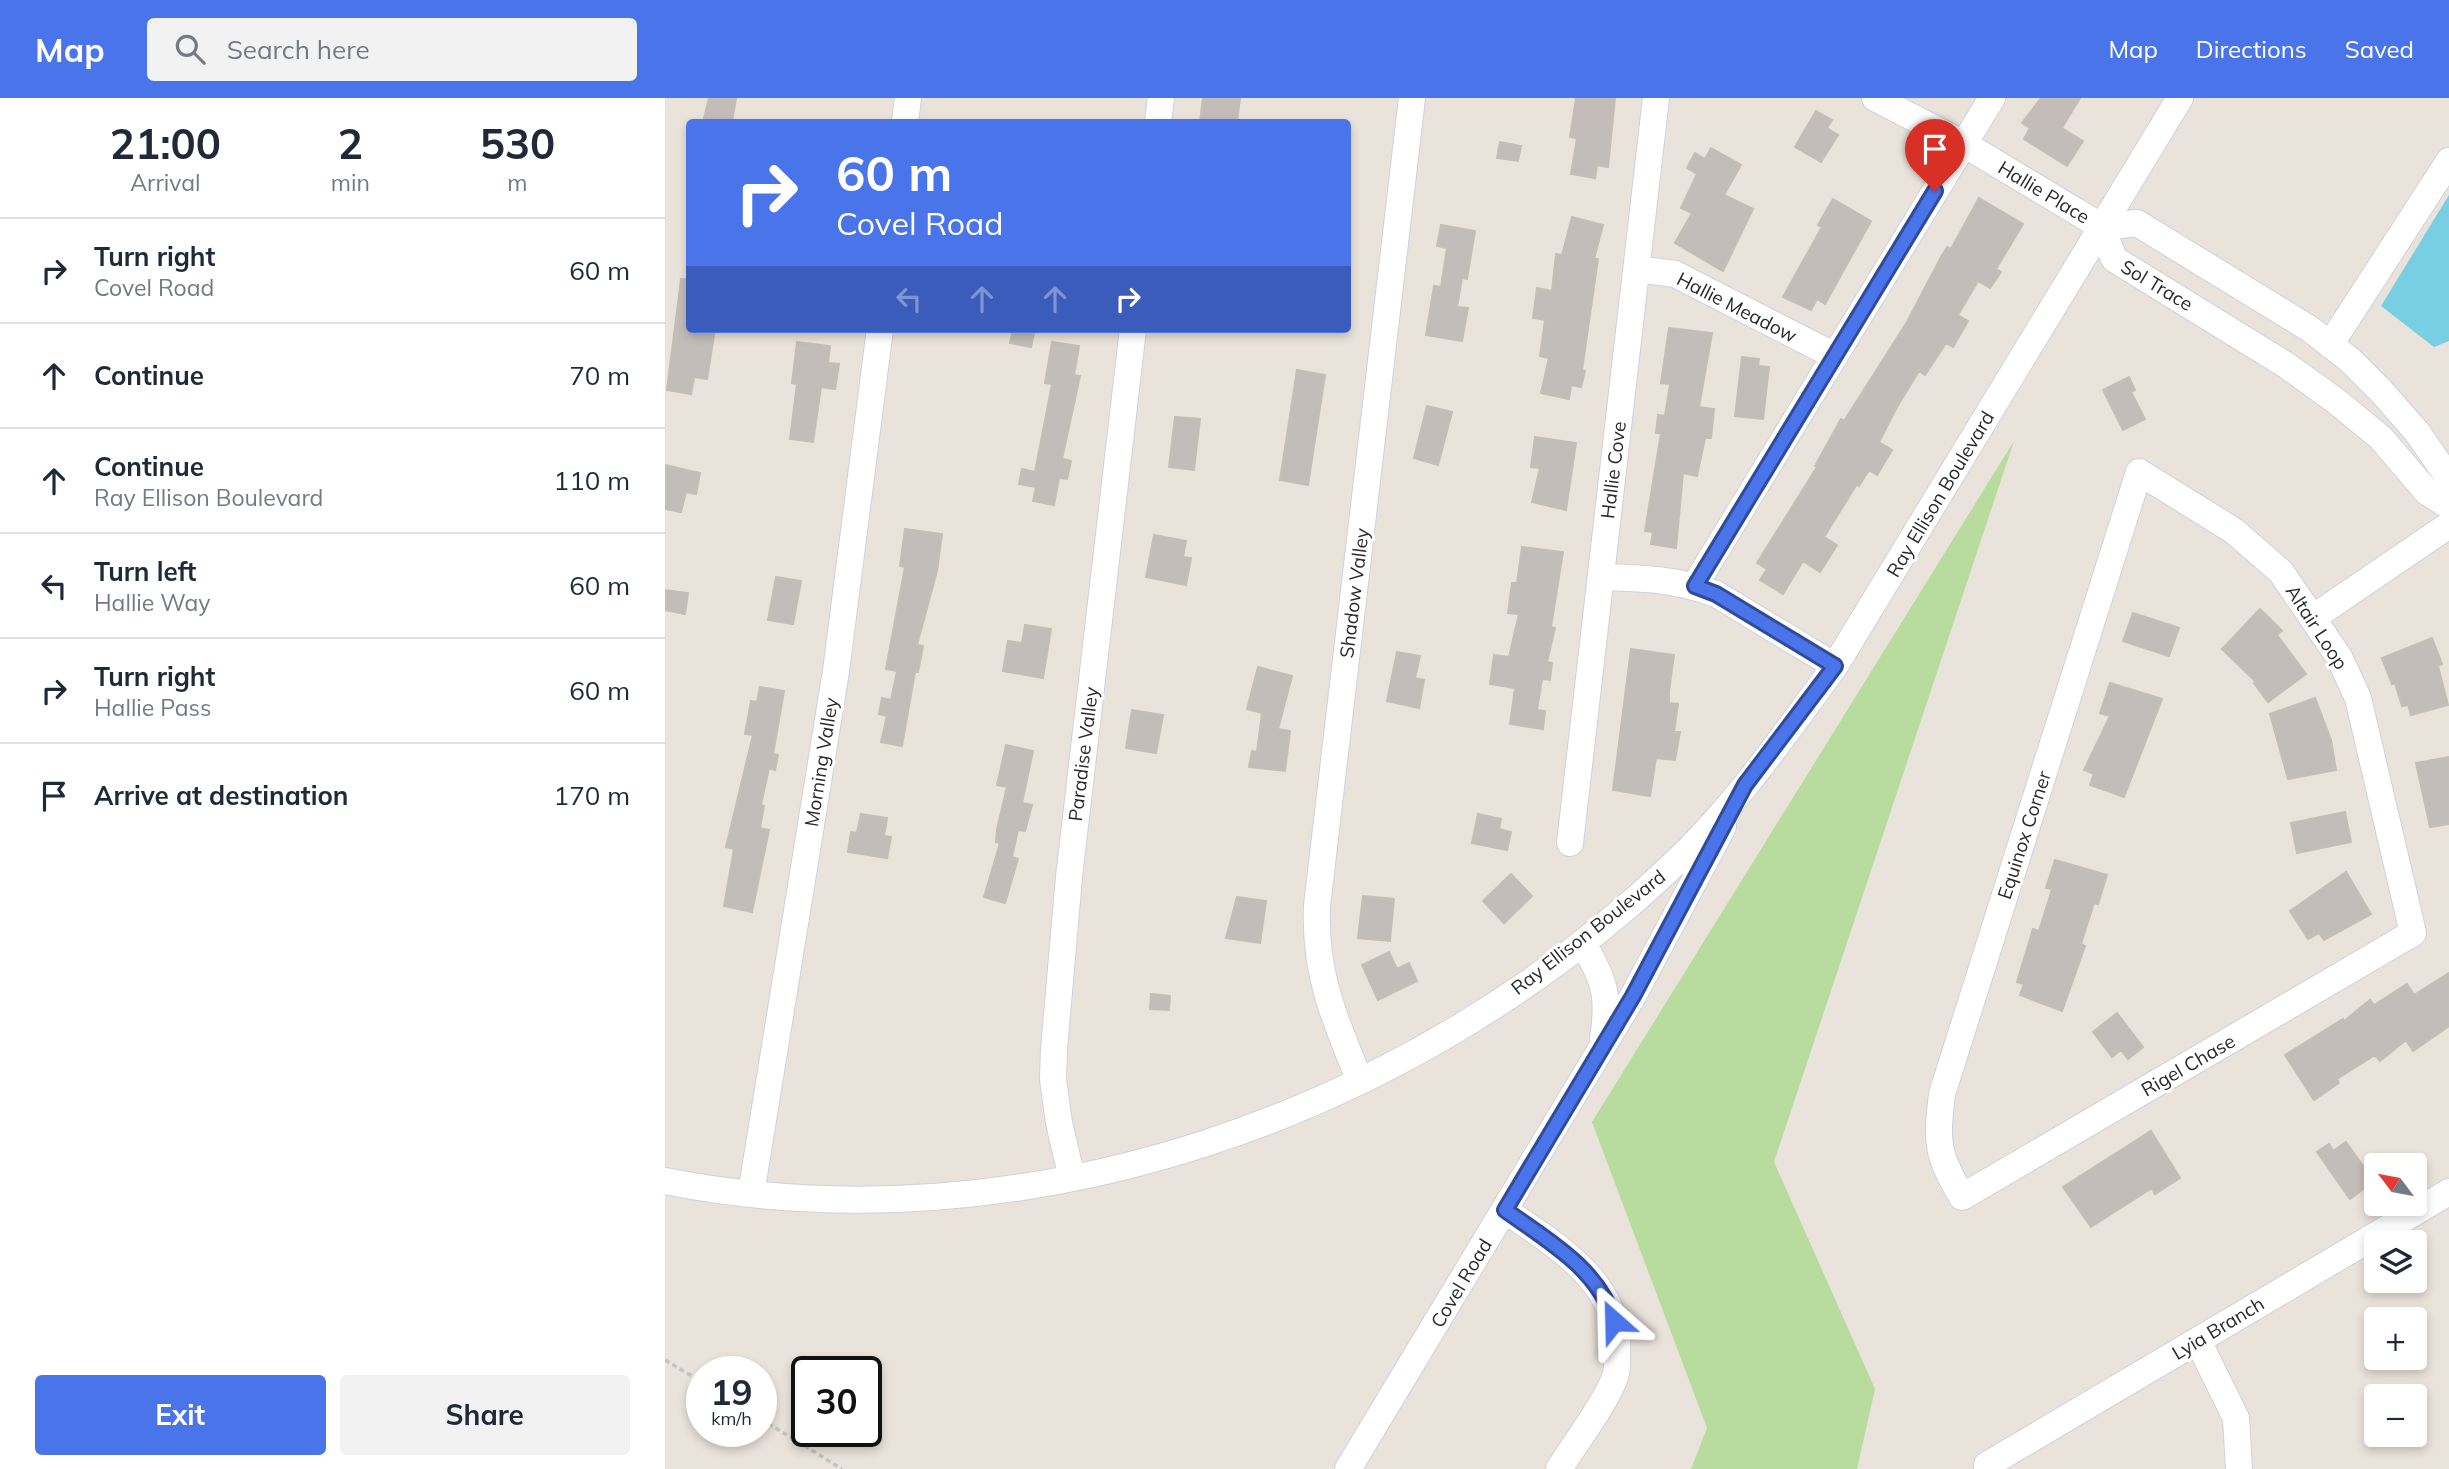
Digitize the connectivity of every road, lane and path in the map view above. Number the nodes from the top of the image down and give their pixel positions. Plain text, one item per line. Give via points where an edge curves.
1 (908, 98) edge
2 (1160, 98) edge
3 (1412, 98) edge
4 (1657, 98) edge
5 (1875, 98) edge
6 (1992, 98) edge
7 (2180, 98) edge
8 (905, 119) edge
9 (1158, 119) edge
10 (1964, 144) junction
11 (2449, 161) edge
12 (2102, 227) junction
13 (1637, 269) junction
14 (879, 333) edge
15 (1133, 333) edge
16 (2330, 345) junction
17 (1835, 356) junction
18 (2139, 472) joint
19 (2449, 487) edge
20 (2449, 506) edge
21 (2449, 526) edge
22 (1601, 577) junction
23 (1695, 586) junction
24 (2314, 617) junction
25 (1835, 666) junction
26 (1745, 785) junction
27 (1570, 842) dead end
28 (2413, 933) joint
29 (1583, 942) junction
30 (1601, 1051) junction
31 (1360, 1081) junction
32 (1072, 1178) junction
33 (665, 1181) edge
34 (2449, 1192) edge
35 (751, 1194) junction
36 (1962, 1197) joint
37 (1505, 1210) junction
38 (2198, 1341) junction
39 (665, 1360) edge
40 (686, 1372) edge
41 (777, 1429) edge
42 (1987, 1467) edge
43 (842, 1469) edge
44 (1348, 1469) edge
45 (1559, 1469) edge
46 (2239, 1469) edge

1 - 8 street
2 - 9 street
3 - 31 street, Shadow Valley via 1317,906 1322,981
4 - 13 street, Hallie Cove
5 - 10 street, Hallie Place
6 - 10 street
7 - 12 street, Ray Ellison Boulevard
10 - 12 street, Hallie Place
10 - 17 street
11 - 16 street
12 - 16 street via 2137,223
12 - 20 street, Sol Trace via 2113,259 2286,365 2336,401 2381,438 2427,492
12 - 25 street, Ray Ellison Boulevard
13 - 17 street, Hallie Meadow via 1675,274
13 - 22 street, Hallie Cove
14 - 35 street, Morning Valley via 836,671
15 - 32 street, Paradise Valley via 1069,877 1054,1049 1058,1112
16 - 19 street via 2381,391 2417,432 2446,474
17 - 23 street
18 - 24 street, Altair Loop via 2234,531 2281,572
18 - 36 street, Equinox Corner via 1942,1094 1937,1135 1940,1153
21 - 24 street
22 - 23 street via 1669,579
22 - 27 street, Hallie Cove
23 - 25 street
24 - 28 street, Altair Loop via 2358,698
25 - 26 street, Ray Ellison Boulevard
26 - 29 street, Ray Ellison Boulevard via 1673,865
26 - 30 street
28 - 36 street, Rigel Chase
29 - 30 street, Covel Road via 1601,977 1608,1005
29 - 31 street, Ray Ellison Boulevard via 1431,1044
30 - 37 street, Covel Road
31 - 32 street, Ray Ellison Boulevard via 1290,1115 1178,1153
32 - 35 street, Ray Ellison Boulevard via 927,1197
33 - 35 street, Ray Ellison Boulevard
34 - 38 street, Lyia Branch
37 - 44 street, Covel Road
37 - 45 street via 1590,1276 1609,1307 1618,1336 1616,1376
38 - 42 street, Lyia Branch
38 - 46 street via 2236,1418
39 - 40 path
41 - 43 path

